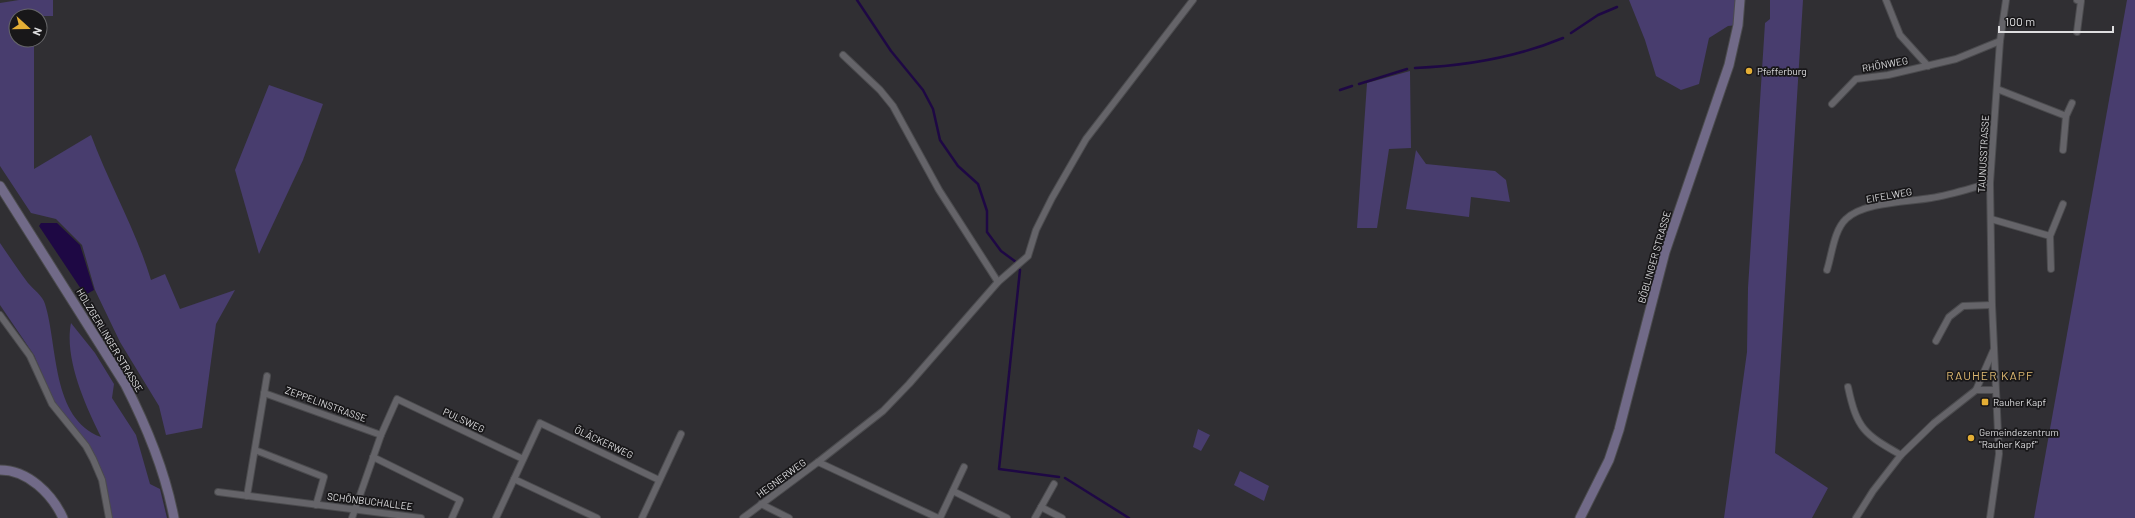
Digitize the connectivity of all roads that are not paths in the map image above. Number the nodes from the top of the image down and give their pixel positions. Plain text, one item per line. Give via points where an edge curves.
1 (1193, 0) edge
2 (1740, 0) edge
3 (1886, 0) edge
4 (2006, 0) edge
5 (2077, 0) edge
6 (2077, 32) dead end
7 (2000, 41) junction
8 (843, 56) dead end
9 (1928, 66) junction
10 (1997, 89) junction
11 (2072, 103) dead end
12 (1832, 104) dead end
13 (2066, 116) junction
14 (2063, 150) dead end
15 (1990, 183) junction
16 (0, 186) edge
17 (2063, 204) dead end
18 (1991, 219) junction
19 (2050, 236) junction
20 (2051, 269) dead end
21 (1827, 270) dead end
22 (998, 282) junction
23 (1992, 305) junction
24 (0, 315) edge
25 (1936, 342) dead end
26 (1994, 347) junction
27 (268, 376) dead end
28 (1848, 387) dead end
29 (1976, 390) junction
30 (1996, 390) junction
31 (264, 393) junction
32 (681, 434) dead end
33 (381, 435) junction
34 (255, 450) junction
35 (1901, 455) junction
36 (373, 457) junction
37 (523, 459) junction
38 (818, 462) junction
39 (964, 467) dead end
40 (0, 470) edge
41 (514, 479) junction
42 (659, 480) junction
43 (1054, 484) dead end
44 (953, 491) junction
45 (218, 492) dead end
46 (247, 496) junction
47 (761, 504) junction
48 (316, 505) junction
49 (1041, 507) junction
50 (355, 510) junction
51 (63, 518) edge
52 (109, 518) edge
53 (174, 518) edge
54 (352, 518) edge
55 (421, 518) edge
56 (452, 518) edge
57 (496, 518) edge
58 (597, 518) edge
59 (642, 518) edge
60 (743, 518) edge
61 (789, 518) edge
62 (939, 518) edge
63 (1007, 518) edge
64 (1035, 518) edge
65 (1062, 518) edge
66 (1580, 518) edge
67 (1856, 518) edge
68 (1990, 518) edge

1 - 22 street, HEGNERWEG via 1086,139 1036,230 1028,256
2 - 66 main road, BÖBLINGER STRASSE via 1731,59 1665,252 1619,430 1609,460
3 - 9 street, RHÖNWEG via 1900,35
4 - 7 street, TAUNUSSTRASSE
5 - 6 street via 2081,1
7 - 9 street, RHÖNWEG via 1956,59
7 - 10 street, TAUNUSSTRASSE
8 - 22 street via 880,90 893,106 939,190
9 - 12 street, RHÖNWEG via 1856,79
10 - 13 street
10 - 15 street, TAUNUSSTRASSE
11 - 13 street
13 - 14 street
15 - 18 street, TAUNUSSTRASSE
15 - 21 street, EIFELWEG via 1932,198 1857,211 1846,218 1840,226
16 - 53 main road, HOLZGERLINGER STRASSE via 125,384 159,460
17 - 19 street
18 - 19 street
18 - 23 street, TAUNUSSTRASSE
19 - 20 street
22 - 38 street, HEGNERWEG via 883,411
23 - 25 street via 1963,306 1950,317
23 - 26 street, TAUNUSSTRASSE
24 - 52 street via 30,356 52,404 86,446 93,459 102,480
26 - 29 street, TAUNUSSTRASSE
26 - 30 street, TAUNUSSTRASSE
27 - 31 street
28 - 35 street via 1857,420 1873,440
29 - 30 street
29 - 35 street, TAUNUSSTRASSE via 1934,423
30 - 68 street, TAUNUSSTRASSE via 1999,454
31 - 33 street, ZEPPELINSTRASSE
31 - 34 street
32 - 42 street
33 - 36 street
33 - 37 street, PULSWEG via 397,399
34 - 46 street
34 - 48 street, SCHÖNBUCHALLEE via 324,477
35 - 67 street, TAUNUSSTRASSE
36 - 50 street
36 - 56 street via 460,500
37 - 41 street
37 - 42 street, ÖLÄCKERWEG via 540,423
38 - 47 street, HEGNERWEG
38 - 62 street
39 - 44 street
40 - 51 main road via 15,473 41,487
41 - 57 street
41 - 58 street
42 - 59 street
43 - 49 street
44 - 62 street
44 - 63 street
45 - 46 street, SCHÖNBUCHALLEE
46 - 48 street, SCHÖNBUCHALLEE
47 - 60 street, HEGNERWEG
47 - 61 street
48 - 50 street, SCHÖNBUCHALLEE
49 - 64 street
49 - 65 street
50 - 54 street
50 - 55 street, SCHÖNBUCHALLEE

